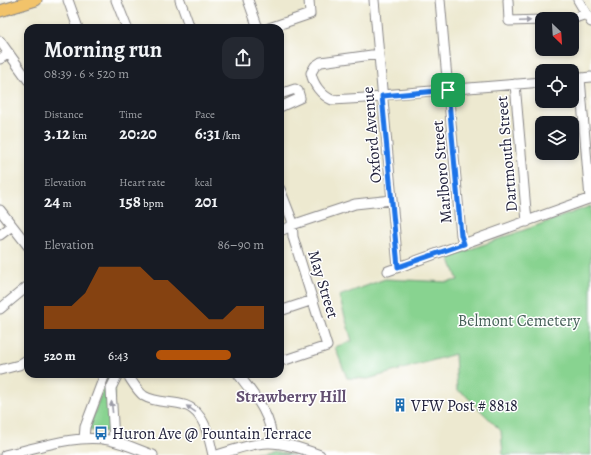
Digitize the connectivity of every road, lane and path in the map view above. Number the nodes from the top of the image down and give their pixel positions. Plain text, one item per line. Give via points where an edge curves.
1 (36, 0) edge
2 (68, 0) edge
3 (116, 0) edge
4 (180, 0) edge
5 (248, 0) edge
6 (309, 0) edge
7 (374, 0) edge
8 (440, 0) edge
9 (508, 0) edge
10 (578, 0) edge
11 (0, 11) edge
12 (589, 18) edge
13 (579, 19) edge
14 (535, 20) edge
15 (77, 24) edge
16 (125, 24) edge
17 (189, 24) edge
18 (257, 24) edge
19 (281, 24) edge
20 (0, 41) edge
21 (9, 53) junction
22 (379, 54) junction
23 (0, 59) edge
24 (24, 74) edge
25 (591, 77) edge
26 (579, 79) edge
27 (535, 83) edge
28 (516, 84) junction
29 (448, 90) junction
30 (284, 93) edge
31 (383, 96) junction
32 (579, 104) edge
33 (284, 105) edge
34 (590, 198) edge
35 (392, 200) junction
36 (284, 202) edge
37 (0, 210) edge
38 (527, 222) junction
39 (12, 226) junction
40 (292, 226) junction
41 (284, 229) edge
42 (0, 235) edge
43 (24, 241) edge
44 (464, 244) junction
45 (398, 267) junction
46 (388, 271) dead end
47 (24, 289) edge
48 (313, 300) junction
49 (0, 308) edge
50 (284, 311) edge
51 (285, 360) dead end
52 (24, 362) edge
53 (0, 370) edge
54 (103, 378) edge
55 (116, 378) edge
56 (130, 378) edge
57 (241, 378) edge
58 (84, 439) junction
59 (114, 441) junction
60 (272, 442) junction
61 (5, 455) edge
62 (153, 455) edge
63 (213, 455) edge
64 (217, 455) edge
65 (320, 455) edge

1 - 11 main road
2 - 15 street
3 - 16 street
4 - 17 street
5 - 18 street
6 - 19 street via 310,14
7 - 22 street, Oxford Avenue
8 - 29 street, Marlboro Street
9 -> 14 street via 509,22
10 - 12 street
12 - 13 street
20 - 21 street
21 - 23 street
21 - 24 street
22 - 31 street, Oxford Avenue
22 - 31 street via 323,61 315,66 311,74 317,87 332,100
25 - 26 street
27 - 28 street
28 - 29 street
28 - 38 street, Dartmouth Street
29 - 31 street
29 - 44 street, Marlboro Street via 461,235
30 - 33 street via 295,89 300,98
31 - 35 street, Oxford Avenue
32 - 34 street
34 - 38 street
35 - 40 street via 353,204
35 - 45 street, Oxford Avenue
36 - 40 street, May Street
37 - 39 street
38 - 44 street
39 - 42 street
39 - 43 street
40 - 41 street
40 - 48 street, May Street via 293,237
44 - 45 street
45 - 46 street
47 - 49 street
48 - 50 street
48 - 51 street, May Street via 328,346
52 - 53 street
54 - 58 street via 85,425
59 -> 55 street via 111,388
63 -> 56 street via 203,422 196,412 180,403 146,397
57 - 60 street via 266,414
58 - 59 street
58 - 61 street
59 - 62 street
60 - 64 street via 250,444
60 - 65 street

